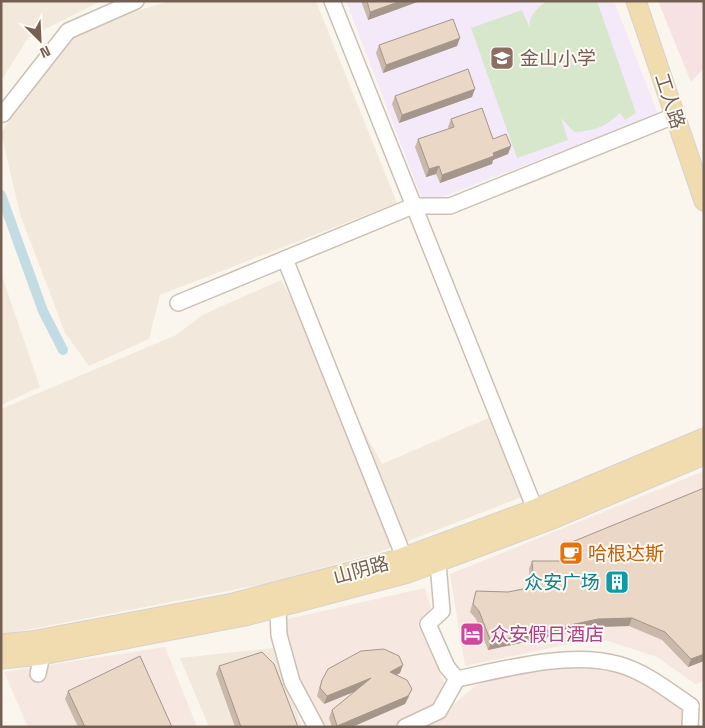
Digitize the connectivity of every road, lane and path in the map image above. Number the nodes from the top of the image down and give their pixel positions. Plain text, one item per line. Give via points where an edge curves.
1 (136, 1) edge
2 (332, 1) edge
3 (636, 1) edge
4 (3, 114) dead end
5 (674, 116) junction
6 (704, 201) edge
7 (413, 206) junction
8 (285, 259) junction
9 (178, 303) dead end
10 (704, 438) edge
11 (704, 456) edge
12 (535, 509) junction
13 (404, 558) junction
14 (438, 563) junction
15 (278, 609) junction
16 (1, 644) edge
17 (42, 654) junction
18 (1, 659) edge
19 (38, 674) dead end
20 (457, 679) junction
21 (697, 703) edge
22 (316, 727) edge
23 (405, 727) edge
24 (690, 727) edge

1 - 4 street via 68,31
2 - 7 street
3 - 5 main road, 工人路
5 - 6 main road, 工人路
5 - 7 street via 450,206
7 - 8 street
7 - 12 street
8 - 9 street
8 - 13 street
10 - 12 main road, 山阴路
11 - 14 main road, 山阴路
12 - 13 main road, 山阴路
13 - 16 main road, 山阴路 via 233,603 31,642
14 - 15 main road, 山阴路
14 - 20 street via 442,611 428,624 447,667
15 - 17 main road, 山阴路
15 - 22 street via 279,635 292,682
17 - 18 main road, 山阴路
17 - 19 street
20 - 21 street via 574,658 618,664
20 - 23 street via 439,710
21 - 24 street

